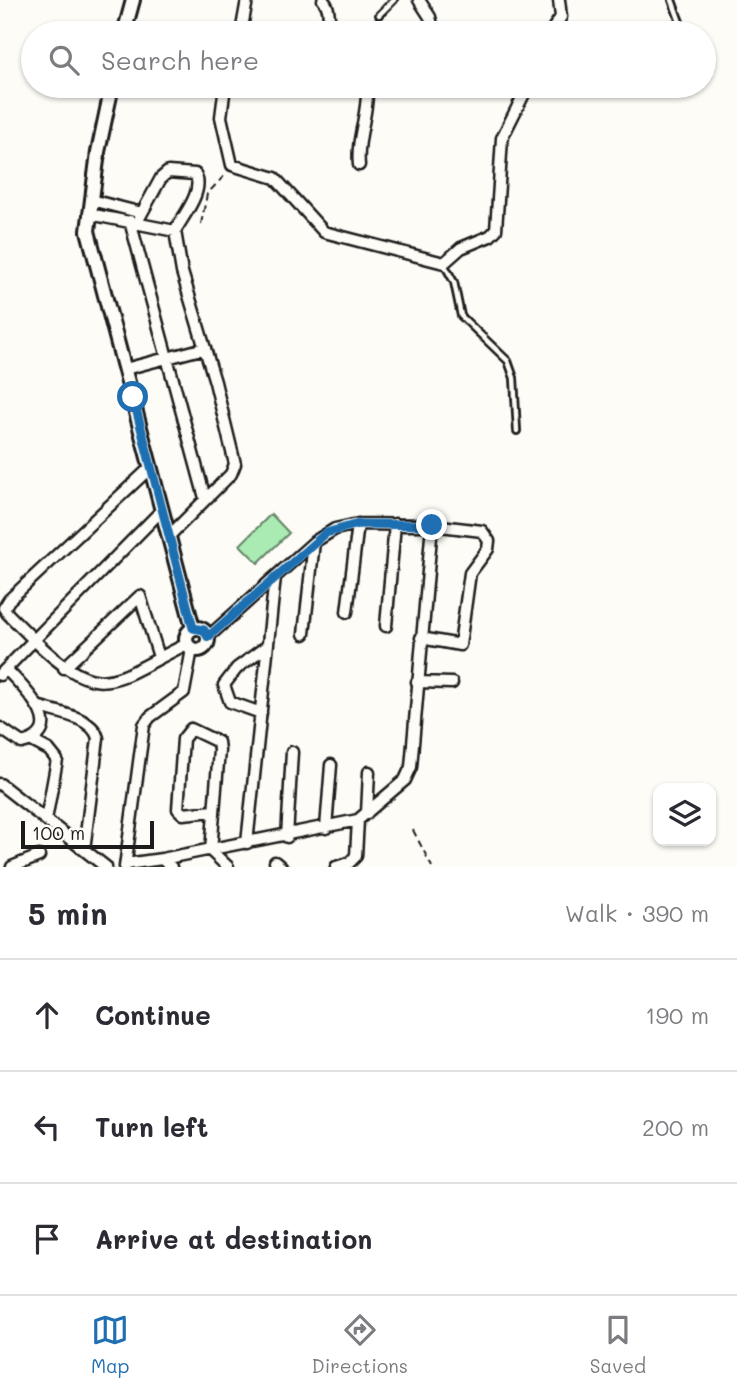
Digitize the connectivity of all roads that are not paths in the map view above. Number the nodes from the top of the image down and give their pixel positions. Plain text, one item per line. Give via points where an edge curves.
1 (132, 0) edge
2 (247, 0) edge
3 (323, 0) edge
4 (394, 0) edge
5 (419, 0) edge
6 (559, 0) edge
7 (673, 0) edge
8 (379, 15) dead end
9 (127, 21) edge
10 (243, 21) edge
11 (329, 21) edge
12 (431, 21) edge
13 (558, 21) edge
14 (680, 21) edge
15 (110, 98) edge
16 (223, 98) edge
17 (366, 98) edge
18 (522, 98) edge
19 (359, 165) dead end
20 (92, 200) junction
21 (89, 214) junction
22 (136, 218) junction
23 (175, 231) junction
24 (444, 263) junction
25 (205, 348) junction
26 (165, 357) junction
27 (125, 369) junction
28 (517, 431) dead end
29 (150, 468) junction
30 (205, 498) junction
31 (162, 510) junction
32 (358, 524) junction
33 (395, 524) junction
34 (432, 525) junction
35 (170, 535) junction
36 (314, 542) junction
37 (275, 577) junction
38 (347, 612) dead end
39 (386, 626) dead end
40 (193, 628) junction
41 (304, 634) dead end
42 (208, 637) junction
43 (421, 638) junction
44 (34, 640) junction
45 (189, 646) junction
46 (267, 646) junction
47 (159, 657) junction
48 (64, 667) junction
49 (3, 672) edge
50 (417, 682) junction
51 (452, 683) dead end
52 (40, 707) junction
53 (261, 713) junction
54 (0, 728) edge
55 (32, 741) junction
56 (292, 752) dead end
57 (331, 765) dead end
58 (369, 772) dead end
59 (0, 784) edge
60 (214, 811) junction
61 (363, 817) junction
62 (46, 820) junction
63 (326, 828) junction
64 (287, 836) junction
65 (247, 842) junction
66 (85, 850) junction
67 (211, 851) junction
68 (39, 856) dead end
69 (162, 859) junction
70 (125, 865) edge
71 (12, 867) edge
72 (106, 867) edge
73 (171, 867) edge
74 (228, 867) edge
75 (336, 867) edge

1 - 9 street
2 - 10 street
3 - 11 street
4 - 8 lane
5 - 12 street
6 - 13 street
7 - 14 lane
15 - 20 street
16 - 24 street via 221,117 232,165 275,178 324,232
17 - 19 street via 357,146
18 - 24 street via 502,138 496,230 461,248
20 - 21 street
20 - 22 street
21 - 22 street
21 - 27 street via 91,250
22 - 23 street
22 - 23 street via 168,172 195,174 198,190
22 - 26 street
23 - 25 street
24 - 28 lane via 454,282 461,316 508,361 514,378
25 - 26 street
25 - 30 street via 235,464 231,474
26 - 27 street
26 - 30 street
27 - 29 street
29 - 31 street
29 - 44 street via 9,600 4,608
30 - 35 street
31 - 35 street
31 - 44 street
32 - 33 street
32 - 36 street via 335,529
32 - 38 street
33 - 34 street
33 - 39 street
34 - 43 street
34 - 43 street via 482,531 489,541 488,550 470,573 460,645
35 - 40 street
36 - 37 street
36 - 41 street
37 - 42 street
37 - 46 street
40 - 42 street via 204,630
40 - 45 street via 186,636
42 - 45 street via 202,648
43 - 50 street
44 - 48 street
44 - 49 street
45 - 47 street
45 - 70 street via 184,692 144,725
46 - 53 street
46 - 53 street via 237,668 224,685 230,702
47 - 48 street via 113,682 90,681
47 - 48 street via 141,596
49 - 52 street
50 - 51 street
50 - 61 street via 409,774
52 - 55 street via 40,733
52 - 66 street via 90,726 99,738
53 - 65 street
54 - 55 street via 22,743
55 - 62 street via 57,760
56 - 64 street
57 - 63 street
58 - 61 street
59 - 62 street
60 - 60 street via 218,743 191,729 183,739 178,810 183,814
60 - 67 street
61 - 63 street
61 - 75 street via 356,856
62 - 66 street
63 - 64 street
64 - 65 street
65 - 67 street
66 - 72 street
67 - 69 street
67 - 74 street
68 - 71 street
69 - 70 street
69 - 73 street

